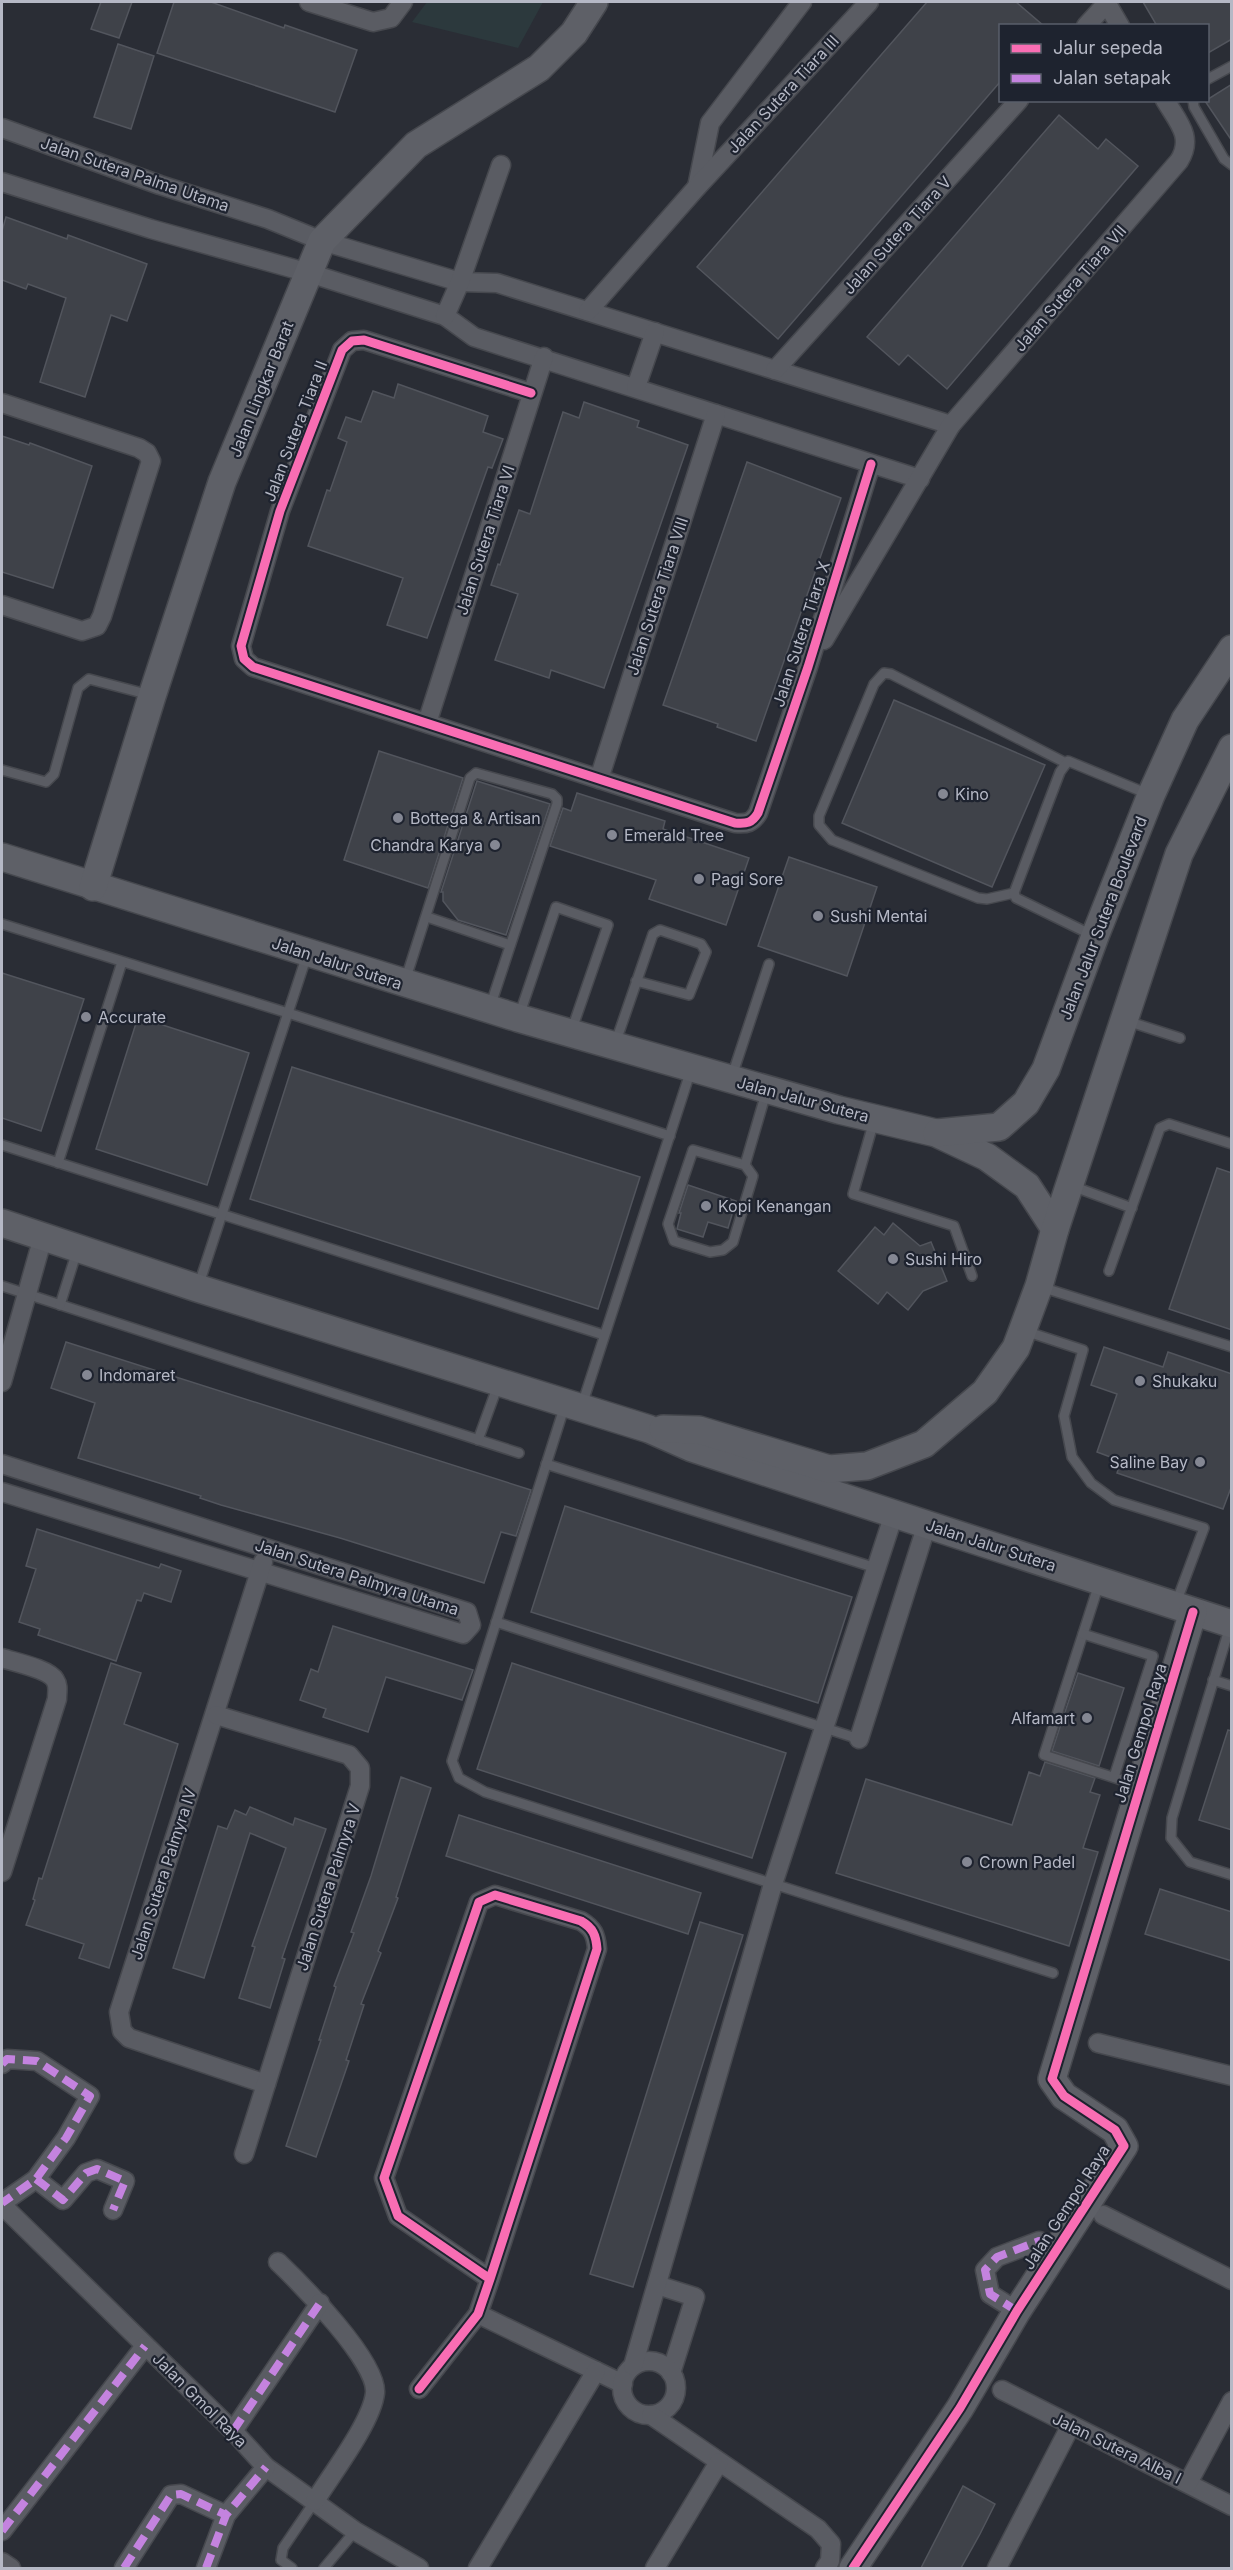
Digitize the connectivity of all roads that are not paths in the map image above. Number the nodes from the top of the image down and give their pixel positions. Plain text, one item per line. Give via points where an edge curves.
1 (309, 2) edge
2 (403, 2) edge
3 (594, 2) edge
4 (802, 2) edge
5 (869, 2) edge
6 (1106, 2) edge
7 (1088, 24) edge
8 (1119, 24) edge
9 (1232, 66) edge
10 (1209, 78) edge
11 (1016, 102) edge
12 (1166, 102) edge
13 (1193, 102) edge
14 (2, 128) edge
15 (501, 165) dead end
16 (1232, 165) edge
17 (2, 182) edge
18 (697, 187) junction
19 (322, 241) junction
20 (309, 273) junction
21 (460, 282) junction
22 (588, 311) junction
23 (445, 316) junction
24 (655, 332) junction
25 (544, 357) junction
26 (775, 370) junction
27 (636, 387) junction
28 (531, 393) junction
29 (2, 404) edge
30 (716, 414) junction
31 (951, 425) junction
32 (871, 464) junction
33 (920, 479) junction
34 (2, 605) edge
35 (1232, 649) edge
36 (808, 667) junction
37 (152, 696) junction
38 (427, 723) junction
39 (1232, 748) edge
40 (1066, 763) junction
41 (2, 770) edge
42 (599, 779) junction
43 (1150, 795) junction
44 (2, 857) edge
45 (93, 887) junction
46 (1014, 892) junction
47 (427, 917) junction
48 (2, 924) edge
49 (1095, 936) junction
50 (510, 945) junction
51 (308, 953) junction
52 (122, 962) junction
53 (769, 964) dead end
54 (636, 981) junction
55 (404, 984) junction
56 (489, 1010) junction
57 (288, 1013) junction
58 (518, 1018) junction
59 (1125, 1020) junction
60 (570, 1033) junction
61 (1180, 1038) dead end
62 (614, 1046) junction
63 (692, 1068) junction
64 (731, 1079) junction
65 (767, 1089) junction
66 (875, 1118) junction
67 (936, 1133) junction
68 (670, 1136) junction
69 (1232, 1144) edge
70 (2, 1145) edge
71 (58, 1163) junction
72 (745, 1165) junction
73 (1070, 1186) junction
74 (1132, 1208) junction
75 (222, 1214) junction
76 (2, 1223) edge
77 (1055, 1229) junction
78 (44, 1237) junction
79 (78, 1249) junction
80 (1109, 1271) dead end
81 (972, 1276) dead end
82 (2, 1286) edge
83 (1038, 1286) junction
84 (197, 1288) junction
85 (27, 1294) junction
86 (60, 1305) junction
87 (1023, 1330) junction
88 (604, 1335) junction
89 (1232, 1347) edge
90 (2, 1382) edge
91 (499, 1382) junction
92 (573, 1405) junction
93 (649, 1429) junction
94 (478, 1440) junction
95 (519, 1453) dead end
96 (2, 1464) edge
97 (546, 1464) junction
98 (2, 1492) edge
99 (894, 1514) junction
100 (927, 1524) junction
101 (267, 1548) junction
102 (876, 1568) junction
103 (260, 1572) junction
104 (1100, 1581) junction
105 (1184, 1609) junction
106 (496, 1622) junction
107 (1231, 1624) edge
108 (1083, 1634) junction
109 (2, 1658) edge
110 (1213, 1680) junction
111 (1232, 1686) edge
112 (216, 1715) junction
113 (824, 1727) junction
114 (859, 1739) joint
115 (1114, 1777) junction
116 (1140, 1786) junction
117 (2, 1872) edge
118 (1232, 1875) edge
119 (773, 1884) junction
120 (1053, 1973) dead end
121 (1098, 2043) dead end
122 (2, 2064) edge
123 (1232, 2076) edge
124 (266, 2084) junction
125 (244, 2154) dead end
126 (36, 2179) junction
127 (2, 2204) edge
128 (113, 2210) dead end
129 (1103, 2215) dead end
130 (1055, 2249) junction
131 (278, 2262) dead end
132 (490, 2279) junction
133 (1232, 2280) edge
134 (657, 2285) junction
135 (320, 2303) junction
136 (1017, 2310) junction
137 (478, 2314) junction
138 (145, 2346) junction
139 (633, 2366) junction
140 (596, 2371) junction
141 (671, 2373) junction
142 (623, 2384) junction
143 (419, 2389) dead end
144 (1002, 2390) dead end
145 (1232, 2401) edge
146 (651, 2415) junction
147 (1071, 2425) junction
148 (233, 2431) junction
149 (719, 2462) junction
150 (266, 2467) junction
151 (1188, 2483) junction
152 (315, 2501) junction
153 (1232, 2506) edge
154 (226, 2515) junction
155 (2, 2531) edge
156 (355, 2531) junction
157 (2, 2562) edge
158 (11, 2568) edge
159 (124, 2568) edge
160 (206, 2568) edge
161 (292, 2568) edge
162 (324, 2568) edge
163 (419, 2568) edge
164 (478, 2568) edge
165 (655, 2568) edge
166 (825, 2568) edge
167 (853, 2568) edge
168 (997, 2568) edge

1 - 2 street via 373,22 391,18
3 - 19 main road, Jalan Lingkar Barat via 574,33 539,68 416,145
4 - 18 street, Jalan Sutera Tiara III via 710,123
5 - 18 street, Jalan Sutera Tiara III
6 - 7 street
6 - 8 street
9 - 10 lane
11 - 26 street, Jalan Sutera Tiara V
12 - 31 street, Jalan Sutera Tiara VII via 1186,141 1179,161
13 - 16 lane via 1224,159
14 - 19 street, Jalan Sutera Palma Utama
15 - 21 street
17 - 20 street via 150,229
18 - 22 street, Jalan Sutera Tiara III
19 - 20 main road, Jalan Lingkar Barat
19 - 21 street, Jalan Sutera Palma Utama
20 - 23 street
20 - 37 main road, Jalan Lingkar Barat via 222,482
21 - 22 street, Jalan Sutera Palma Utama via 498,283
21 - 23 street
22 - 24 street, Jalan Sutera Palma Utama
23 - 25 street via 474,337
24 - 26 street, Jalan Sutera Palma Utama
24 - 27 street
25 - 27 street
25 - 28 street, Jalan Sutera Tiara VI
26 - 31 street, Jalan Sutera Palma Utama
27 - 30 street
28 - 38 street, Jalan Sutera Tiara VI
28 - 38 street, Jalan Sutera Tiara II via 364,340 352,340 342,350 280,511 241,646 244,659 253,667
29 - 34 street via 139,448 151,461 97,626 82,631
30 - 32 street
30 - 42 street, Jalan Sutera Tiara VIII
31 - 33 street, Jalan Sutera Tiara VII
32 - 33 street
32 - 36 street, Jalan Sutera Tiara X
33 - 36 street, Jalan Sutera Tiara VII
35 - 43 main road, Jalan Jalur Sutera Boulevard via 1185,720
36 - 42 street, Jalan Sutera Tiara X via 753,821 735,823
37 - 41 lane via 89,679 78,688 54,774 46,782
37 - 45 main road, Jalan Lingkar Barat
38 - 42 street
39 - 59 main road via 1179,854
40 - 43 lane
40 - 46 lane
40 - 46 lane via 884,673 874,684 819,816 819,825 832,840 978,898
43 - 49 main road, Jalan Jalur Sutera Boulevard
44 - 45 main road, Jalan Jalur Sutera
45 - 51 main road, Jalan Jalur Sutera
46 - 49 lane via 1016,898
47 - 50 lane
47 - 50 lane via 472,775 552,794 557,804
47 - 55 lane
48 - 52 lane
49 - 67 main road, Jalan Jalur Sutera Boulevard via 1046,1069 1026,1103 999,1127
50 - 56 lane
51 - 55 main road, Jalan Jalur Sutera
51 - 57 lane
52 - 57 lane
52 - 71 lane
53 - 64 lane
54 - 54 lane via 653,934 660,930 701,944 706,952 689,995
54 - 62 lane
55 - 56 main road, Jalan Jalur Sutera
56 - 58 main road, Jalan Jalur Sutera
57 - 68 lane
57 - 75 lane
58 - 60 main road, Jalan Jalur Sutera
58 - 60 lane via 556,907 608,925
59 - 61 lane
59 - 73 main road
60 - 62 main road, Jalan Jalur Sutera
62 - 63 main road, Jalan Jalur Sutera
63 - 64 main road, Jalan Jalur Sutera
63 - 68 lane
64 - 65 main road, Jalan Jalur Sutera
65 - 66 main road, Jalan Jalur Sutera
65 - 72 lane
66 - 67 main road, Jalan Jalur Sutera
66 - 81 lane via 853,1194 954,1226
67 - 77 main road, Jalan Jalur Sutera via 987,1157 1027,1186
68 - 88 lane
69 - 74 lane via 1169,1124 1160,1128
70 - 71 lane
71 - 75 lane
72 - 72 lane via 753,1176 733,1242 723,1250 710,1252 674,1241 668,1224 693,1150
73 - 74 lane
73 - 77 main road
74 - 80 lane
75 - 84 lane
75 - 88 lane
76 - 78 main road, Jalan Jalur Sutera
77 - 83 main road, Jalan Jalur Sutera
78 - 79 main road, Jalan Jalur Sutera
78 - 85 street
79 - 84 main road, Jalan Jalur Sutera
79 - 86 lane
82 - 85 lane
83 - 87 main road, Jalan Jalur Sutera
83 - 89 lane
84 - 91 main road, Jalan Jalur Sutera
85 - 86 lane
85 - 90 street
86 - 94 lane
87 - 93 main road, Jalan Jalur Sutera via 1016,1348 985,1392 924,1444 867,1466 829,1469 699,1430
87 - 105 lane via 1083,1350 1064,1416 1072,1457 1091,1483 1114,1500 1204,1528
88 - 92 lane
91 - 92 main road, Jalan Jalur Sutera
91 - 94 lane
92 - 93 main road, Jalan Jalur Sutera
92 - 97 lane
93 - 99 main road, Jalan Jalur Sutera via 692,1448
94 - 95 lane
96 - 101 street, Jalan Sutera Palmyra Utama
97 - 102 lane
97 - 106 lane
98 - 103 street, Jalan Sutera Palmyra Utama
99 - 100 main road, Jalan Jalur Sutera
99 - 102 street
100 - 104 main road, Jalan Jalur Sutera
100 - 114 street
101 - 103 street, Jalan Sutera Palmyra IV
101 - 103 street, Jalan Sutera Palmyra Utama via 467,1612 471,1625 463,1634
102 - 113 street
103 - 112 street, Jalan Sutera Palmyra IV
104 - 105 main road, Jalan Jalur Sutera
104 - 108 lane
105 - 107 main road, Jalan Jalur Sutera
105 - 116 main road, Jalan Gempol Raya
106 - 113 lane
106 - 119 lane via 452,1761 459,1778 485,1792
107 - 110 lane
108 - 115 lane via 1153,1656
108 - 115 lane via 1044,1755
109 - 117 street via 47,1673 58,1687
110 - 111 lane
110 - 118 lane via 1172,1818 1171,1838 1190,1862
112 - 124 street, Jalan Sutera Palmyra V via 349,1755 360,1768 360,1786
112 - 124 street, Jalan Sutera Palmyra IV via 118,2012 122,2031 129,2038
113 - 114 lane
113 - 119 street
115 - 116 lane
116 - 130 main road, Jalan Gempol Raya via 1052,2079 1064,2096 1115,2130 1124,2146
119 - 120 lane
119 - 134 street
121 - 123 street
122 - 126 street via 7,2059 37,2061 90,2096
124 - 125 street, Jalan Sutera Palmyra V
126 - 127 street
126 - 128 street via 63,2200 86,2173 98,2169 125,2181
127 - 138 street, Jalan Gmol Raya
129 - 133 street
130 - 136 main road, Jalan Gempol Raya
130 - 136 street via 1039,2241 997,2257 985,2270 990,2294
131 - 135 street
132 - 132 street via 597,1948 590,1926 581,1921 495,1895 479,1902 384,2178 398,2216
132 - 137 street
134 - 139 street
134 - 141 street via 695,2297
135 - 148 street
135 - 152 street via 370,2372 376,2392 367,2418
136 - 167 main road, Jalan Gempol Raya via 960,2408
137 - 140 street
137 - 143 street
138 - 148 street, Jalan Gmol Raya
138 - 155 street
139 - 141 street via 654,2361
139 - 142 street
140 - 142 street
140 - 164 street
141 - 146 street via 676,2386 673,2399 664,2410
142 - 146 street via 624,2398 632,2409
144 - 147 street, Jalan Sutera Alba I
145 - 151 street
146 - 149 street
147 - 151 street, Jalan Sutera Alba I
147 - 168 street
148 - 150 street, Jalan Gmol Raya
149 - 165 street
149 - 166 street via 818,2529 831,2544 830,2561
150 - 152 street, Jalan Gmol Raya
150 - 154 street
151 - 153 street, Jalan Sutera Alba I
152 - 156 street, Jalan Gmol Raya
152 - 161 lane via 283,2548 281,2560
154 - 159 street via 181,2493 171,2495
154 - 160 street
156 - 162 lane
156 - 163 street, Jalan Gmol Raya
157 - 158 street

